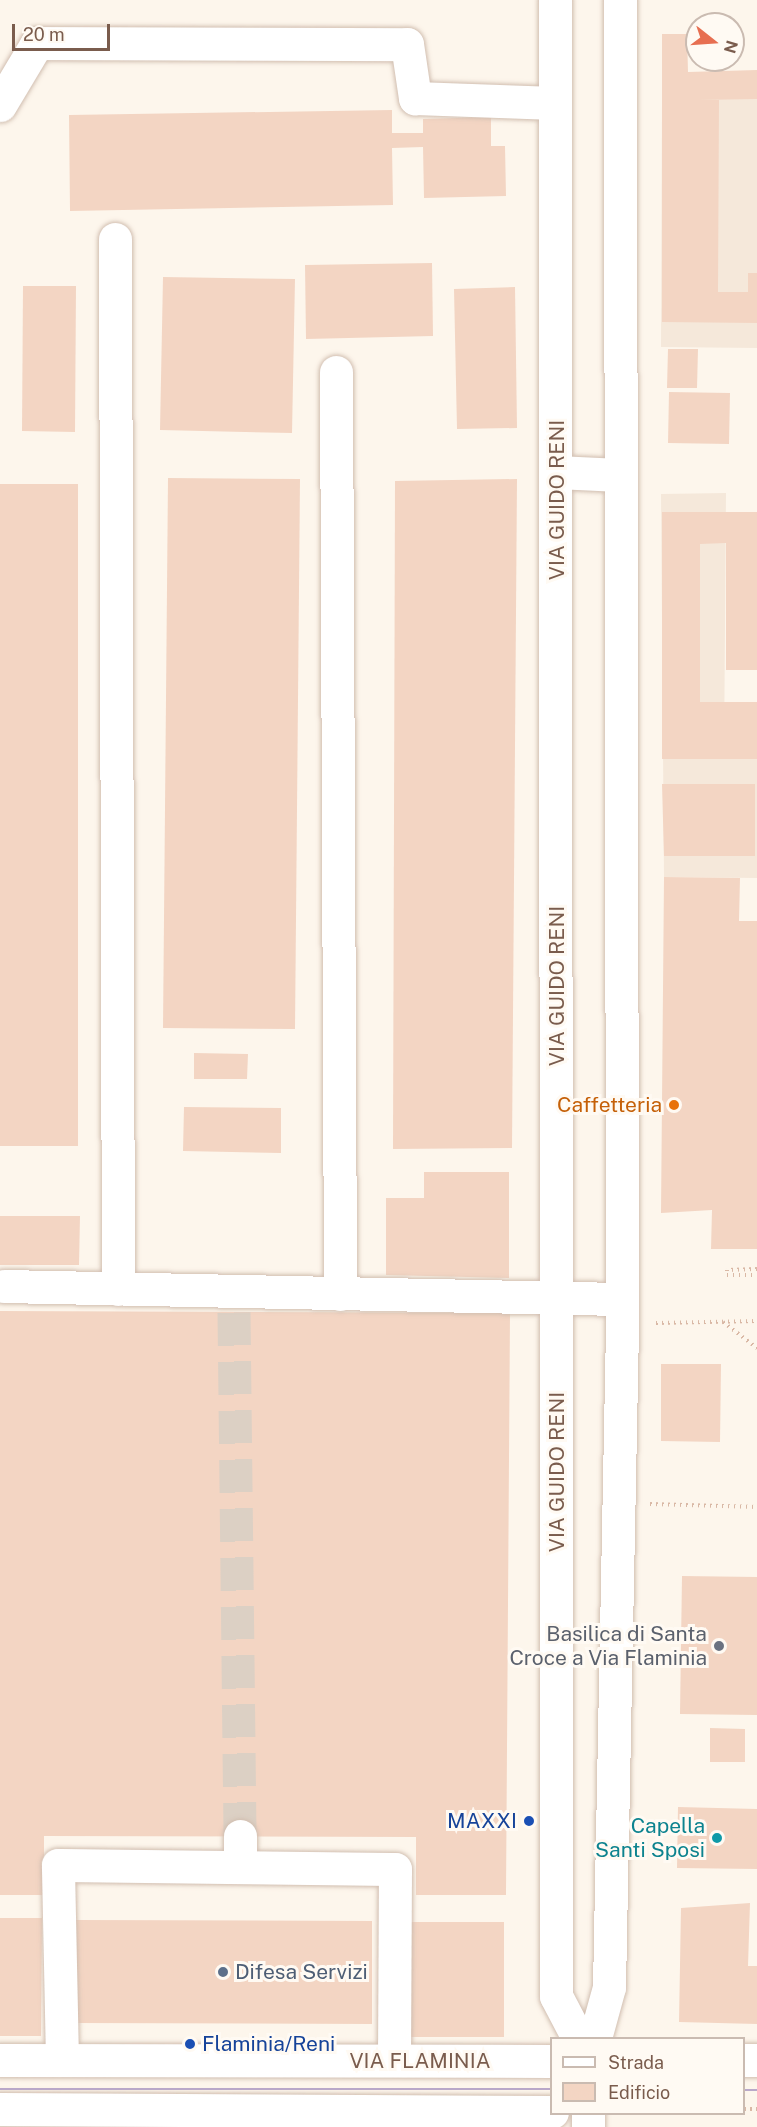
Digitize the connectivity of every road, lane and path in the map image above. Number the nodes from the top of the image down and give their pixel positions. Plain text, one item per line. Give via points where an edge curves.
1 (555, 0) edge
2 (620, 0) edge
3 (555, 103) junction
4 (0, 105) edge
5 (115, 239) dead end
6 (336, 372) dead end
7 (557, 472) junction
8 (619, 475) junction
9 (757, 1269) edge
10 (757, 1275) edge
11 (4, 1286) dead end
12 (118, 1289) junction
13 (340, 1294) junction
14 (557, 1300) junction
15 (622, 1312) junction
16 (757, 1321) edge
17 (722, 1322) junction
18 (757, 1348) edge
19 (619, 1503) junction
20 (757, 1507) edge
21 (577, 2037) edge
22 (594, 2037) edge
23 (0, 2060) edge
24 (62, 2060) junction
25 (394, 2060) junction
26 (550, 2061) edge
27 (0, 2109) edge
28 (532, 2117) edge
29 (396, 2119) edge

1 - 3 street, VIA GUIDO RENI
2 - 8 street
3 - 4 street via 415,98 407,44 37,44
3 - 7 street, VIA GUIDO RENI
5 - 12 street
6 - 13 street
7 - 8 street
7 - 14 street, VIA GUIDO RENI
8 - 15 street
9 - 10 path via 727,1270 727,1275
11 - 12 street
12 - 13 street via 234,1302
13 - 14 street
14 - 15 street
14 - 21 street, VIA GUIDO RENI via 556,1996
15 - 17 path
15 - 19 street
16 - 17 path
17 - 18 path
19 - 20 path
19 - 22 street via 609,1987
23 - 24 street, VIA FLAMINIA
24 - 25 street, VIA FLAMINIA
24 - 25 street via 58,1865 240,1852 395,1869
25 - 26 street, VIA FLAMINIA
27 - 29 street
28 - 29 street

